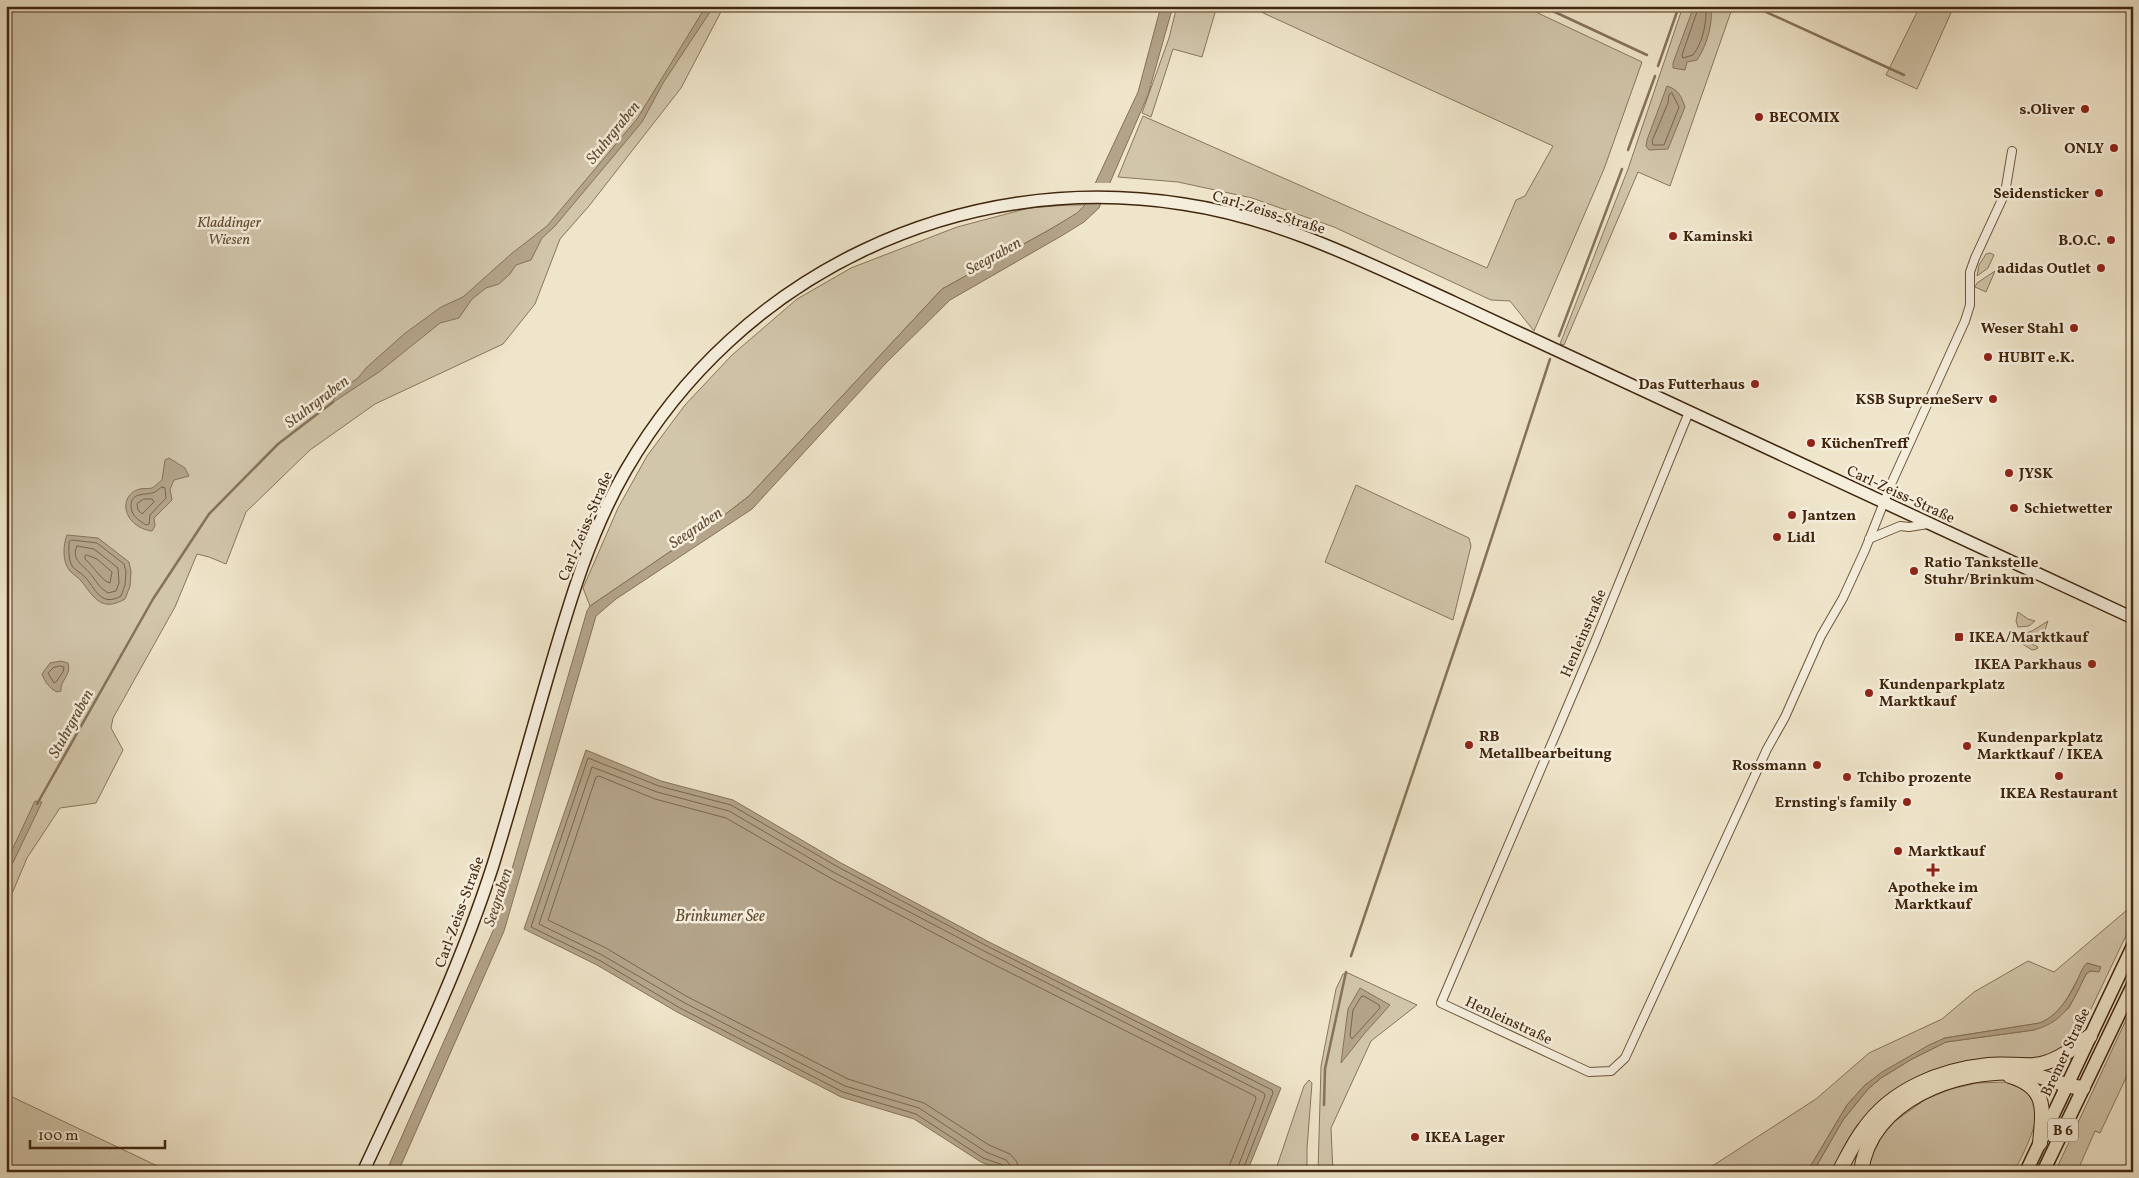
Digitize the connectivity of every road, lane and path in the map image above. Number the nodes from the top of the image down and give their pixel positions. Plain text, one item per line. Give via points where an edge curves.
1 (2012, 151) dead end
2 (1690, 412) junction
3 (1884, 503) junction
4 (1928, 524) junction
5 (1870, 539) junction
6 (2133, 618) edge
7 (2133, 946) edge
8 (2133, 986) edge
9 (2090, 1036) junction
10 (2034, 1065) junction
11 (1995, 1074) junction
12 (2068, 1083) junction
13 (2083, 1088) junction
14 (2040, 1143) junction
15 (363, 1172) edge
16 (1839, 1172) edge
17 (1861, 1172) edge
18 (2026, 1172) edge
19 (2043, 1172) edge

1 - 3 street, Henleinstraße via 2005,193 1970,272 1970,305 1965,321
2 - 3 main road, Carl-Zeiss-Straße
2 - 5 street, Henleinstraße via 1442,1003 1589,1072 1611,1071 1626,1058 1767,749
2 - 15 main road, Carl-Zeiss-Straße via 1404,280 1293,233 1201,207 1109,197 1011,204 945,218 848,257 778,300 737,332 671,403 625,471 596,530 564,619 508,818 472,926
3 - 4 main road, Carl-Zeiss-Straße
3 - 5 street, Henleinstraße
4 - 5 street via 1900,526
4 - 6 main road, Carl-Zeiss-Straße
7 - 9 main road, Bremer Straße / B 6
8 - 13 main road, B 6
9 - 10 highway via 2063,1056
9 - 12 main road, Bremer Straße / B 6
10 - 12 highway
10 - 16 highway via 1989,1064 1933,1077 1908,1089 1876,1114 1864,1128
11 - 12 highway via 2026,1073
11 - 14 highway via 2020,1079 2035,1090 2042,1109
11 - 17 highway via 1946,1083 1904,1104 1887,1118 1872,1138 1864,1153
12 - 13 highway
12 - 14 main road, Bremer Straße / B 6
13 - 19 main road, B 6
14 - 18 main road, Bremer Straße / B 6

